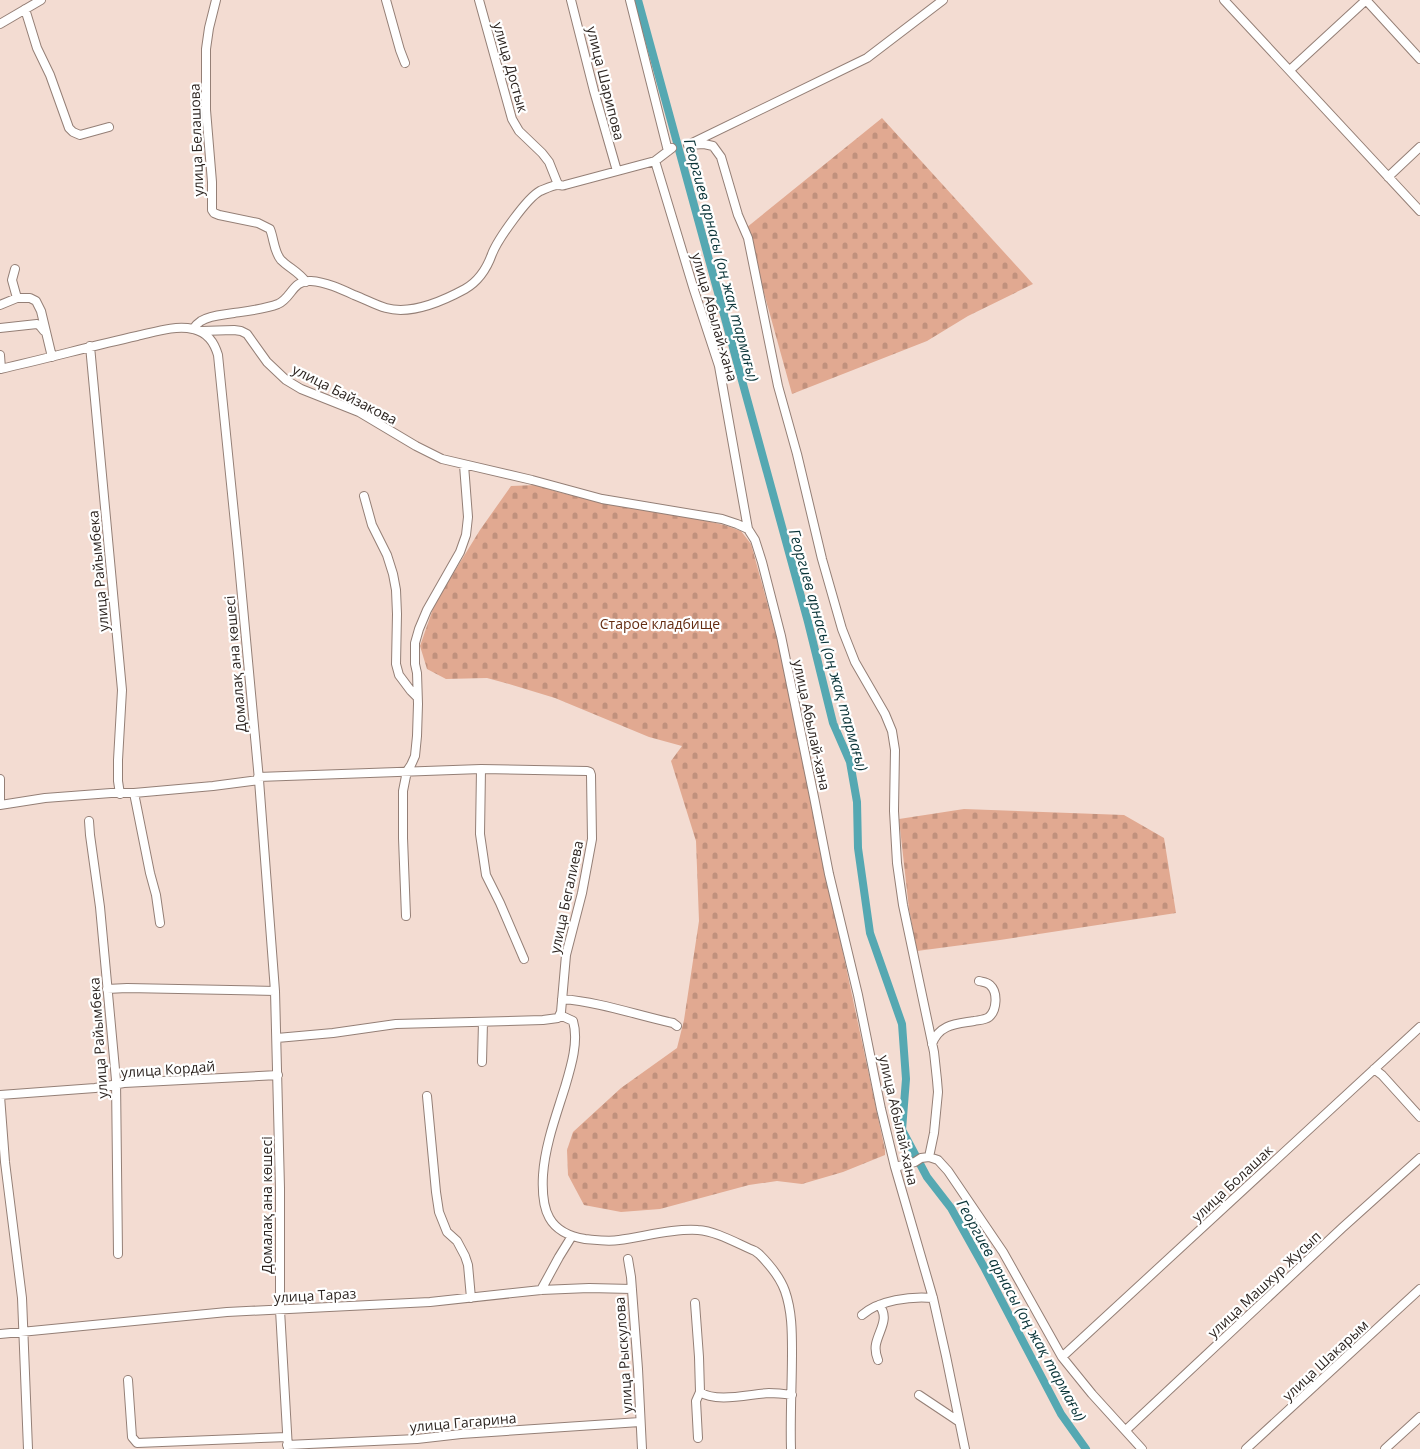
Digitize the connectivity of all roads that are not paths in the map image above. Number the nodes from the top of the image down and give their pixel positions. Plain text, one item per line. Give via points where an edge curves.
1 (40, 0) edge
2 (216, 0) edge
3 (386, 0) edge
4 (479, 0) edge
5 (572, 0) edge
6 (630, 0) edge
7 (942, 0) edge
8 (1224, 0) edge
9 (1366, 0) edge
10 (25, 9) junction
11 (0, 24) edge
12 (1420, 59) edge
13 (405, 63) dead end
14 (1290, 70) junction
15 (109, 127) dead end
16 (1420, 147) edge
17 (655, 161) junction
18 (617, 171) junction
19 (1388, 177) junction
20 (559, 184) junction
21 (1420, 212) edge
22 (15, 269) dead end
23 (306, 282) junction
24 (17, 298) junction
25 (0, 305) edge
26 (0, 328) edge
27 (196, 330) junction
28 (45, 332) junction
29 (90, 346) junction
30 (0, 355) edge
31 (52, 357) junction
32 (0, 369) edge
33 (464, 464) junction
34 (364, 496) dead end
35 (748, 529) junction
36 (417, 697) junction
37 (481, 769) junction
38 (407, 771) junction
39 (258, 778) junction
40 (0, 779) edge
41 (134, 793) junction
42 (120, 794) junction
43 (0, 804) edge
44 (89, 821) dead end
45 (406, 916) dead end
46 (160, 923) dead end
47 (524, 959) dead end
48 (979, 982) dead end
49 (107, 990) junction
50 (275, 991) junction
51 (562, 998) junction
52 (559, 1016) junction
53 (483, 1022) junction
54 (677, 1026) dead end
55 (1420, 1027) edge
56 (277, 1038) junction
57 (932, 1044) junction
58 (482, 1062) dead end
59 (1374, 1069) junction
60 (278, 1075) junction
61 (115, 1084) junction
62 (0, 1096) edge
63 (428, 1096) dead end
64 (1420, 1117) edge
65 (1420, 1158) edge
66 (922, 1159) junction
67 (895, 1168) junction
68 (572, 1236) junction
69 (118, 1254) dead end
70 (628, 1259) dead end
71 (632, 1289) junction
72 (1420, 1289) edge
73 (541, 1290) junction
74 (471, 1298) junction
75 (932, 1298) junction
76 (695, 1303) dead end
77 (879, 1305) junction
78 (280, 1310) junction
79 (862, 1316) dead end
80 (24, 1332) junction
81 (0, 1334) edge
82 (1062, 1357) junction
83 (878, 1360) dead end
84 (128, 1380) dead end
85 (700, 1392) junction
86 (792, 1395) junction
87 (919, 1395) dead end
88 (1420, 1417) edge
89 (958, 1421) junction
90 (640, 1422) junction
91 (1126, 1430) junction
92 (698, 1438) dead end
93 (287, 1444) edge
94 (28, 1449) edge
95 (642, 1449) edge
96 (791, 1449) edge
97 (964, 1449) edge
98 (1142, 1449) edge
99 (1246, 1449) edge
100 (1385, 1449) edge

1 - 10 street
2 - 23 street, улица Белашова via 206,49 212,210 219,216 258,223 270,229 277,254
3 - 13 street
4 - 20 street, улица Достык via 498,82 512,119 525,138 549,162
5 - 18 street, улица Шарипова
6 - 17 street via 670,150
7 - 57 street via 867,58 688,144 713,146 721,157 748,238 774,369 842,629 855,662 892,731 896,854
8 - 14 street
9 - 12 street
9 - 14 street
10 - 11 street
10 - 15 street via 37,48 71,130 80,135
14 - 19 street
16 - 19 street
17 - 18 street
17 - 35 street, улица Абылай-хана via 719,366
18 - 20 street
19 - 21 street
20 - 23 street via 531,198 474,283 432,304 401,311 339,288
22 - 24 street via 12,280
23 - 27 street via 294,287 281,303 217,315 201,321
24 - 25 street
24 - 28 street via 36,301
26 - 28 street via 36,324
27 - 29 street, улица Байзакова via 168,329
27 - 33 street, улица Байзакова via 242,331 267,362 301,389 359,412 442,459
27 - 39 street, Домалақ ана көшесі via 210,338 218,355
28 - 31 street
29 - 31 street, улица Байзакова
29 - 42 street, улица Райымбека via 122,690 118,760
30 - 32 street
31 - 32 street, улица Байзакова
33 - 35 street, улица Байзакова via 602,499 722,519
33 - 36 street via 468,517 466,535 419,629 415,643
34 - 36 street via 372,525 393,574 397,614 396,664 399,675
35 - 67 street, улица Абылай-хана via 762,562 781,636 829,874
36 - 38 street via 415,756
37 - 38 street, улица Бегалиева
37 - 47 street via 480,834 486,876
37 - 51 street, улица Бегалиева via 590,772 592,839 566,955
38 - 39 street, улица Бегалиева
38 - 45 street via 403,791
39 - 41 street, улица Бегалиева via 213,786
39 - 50 street, Домалақ ана көшесі
40 - 43 street
41 - 42 street, улица Бегалиева
41 - 46 street
42 - 43 street, улица Бегалиева
44 - 49 street, улица Райымбека
48 - 57 street via 991,985 994,990 994,1011 981,1020 943,1029
49 - 50 street
49 - 61 street, улица Райымбека
50 - 56 street, Домалақ ана көшесі
51 - 52 street, улица Бегалиева
51 - 54 street
52 - 53 street via 551,1020
52 - 68 street via 568,1017 574,1023 574,1052 546,1154 542,1187 548,1217
53 - 56 street via 396,1024
53 - 58 street
55 - 59 street, улица Болашак
56 - 60 street, Домалақ ана көшесі
57 - 66 street via 938,1092 934,1133
59 - 64 street
59 - 82 street, улица Болашак
60 - 61 street, улица Кордай
60 - 78 street, Домалақ ана көшесі
61 - 62 street, улица Кордай
61 - 69 street, улица Райымбека
62 - 80 street
63 - 74 street via 439,1212 447,1232 465,1256
65 - 91 street, улица Машхур Жусып
66 - 67 street
66 - 82 street via 938,1160 948,1171 1003,1252
67 - 75 street, улица Абылай-хана
68 - 73 street
68 - 86 street via 617,1241 699,1230 755,1251 776,1274 790,1310
70 - 71 street, улица Рыскулова
71 - 73 street, улица Тараз
71 - 90 street, улица Рыскулова
72 - 99 street, улица Шакарым
73 - 74 street, улица Тараз
74 - 78 street, улица Тараз
75 - 77 street via 909,1298
75 - 89 street, улица Абылай-хана
76 - 85 street
77 - 79 street
77 - 83 street via 884,1313 884,1324 876,1344
78 - 80 street, улица Тараз via 227,1312
78 - 93 street, Домалақ ана көшесі
80 - 81 street, улица Тараз
80 - 94 street
82 - 91 street
84 - 93 street, улица Гагарина via 132,1437 136,1443
85 - 86 street via 719,1397 768,1393
85 - 92 street via 696,1401
86 - 96 street
87 - 89 street
88 - 100 street
89 - 97 street, улица Абылай-хана
90 - 93 street, улица Гагарина via 417,1439
90 - 95 street, улица Рыскулова
91 - 98 street

